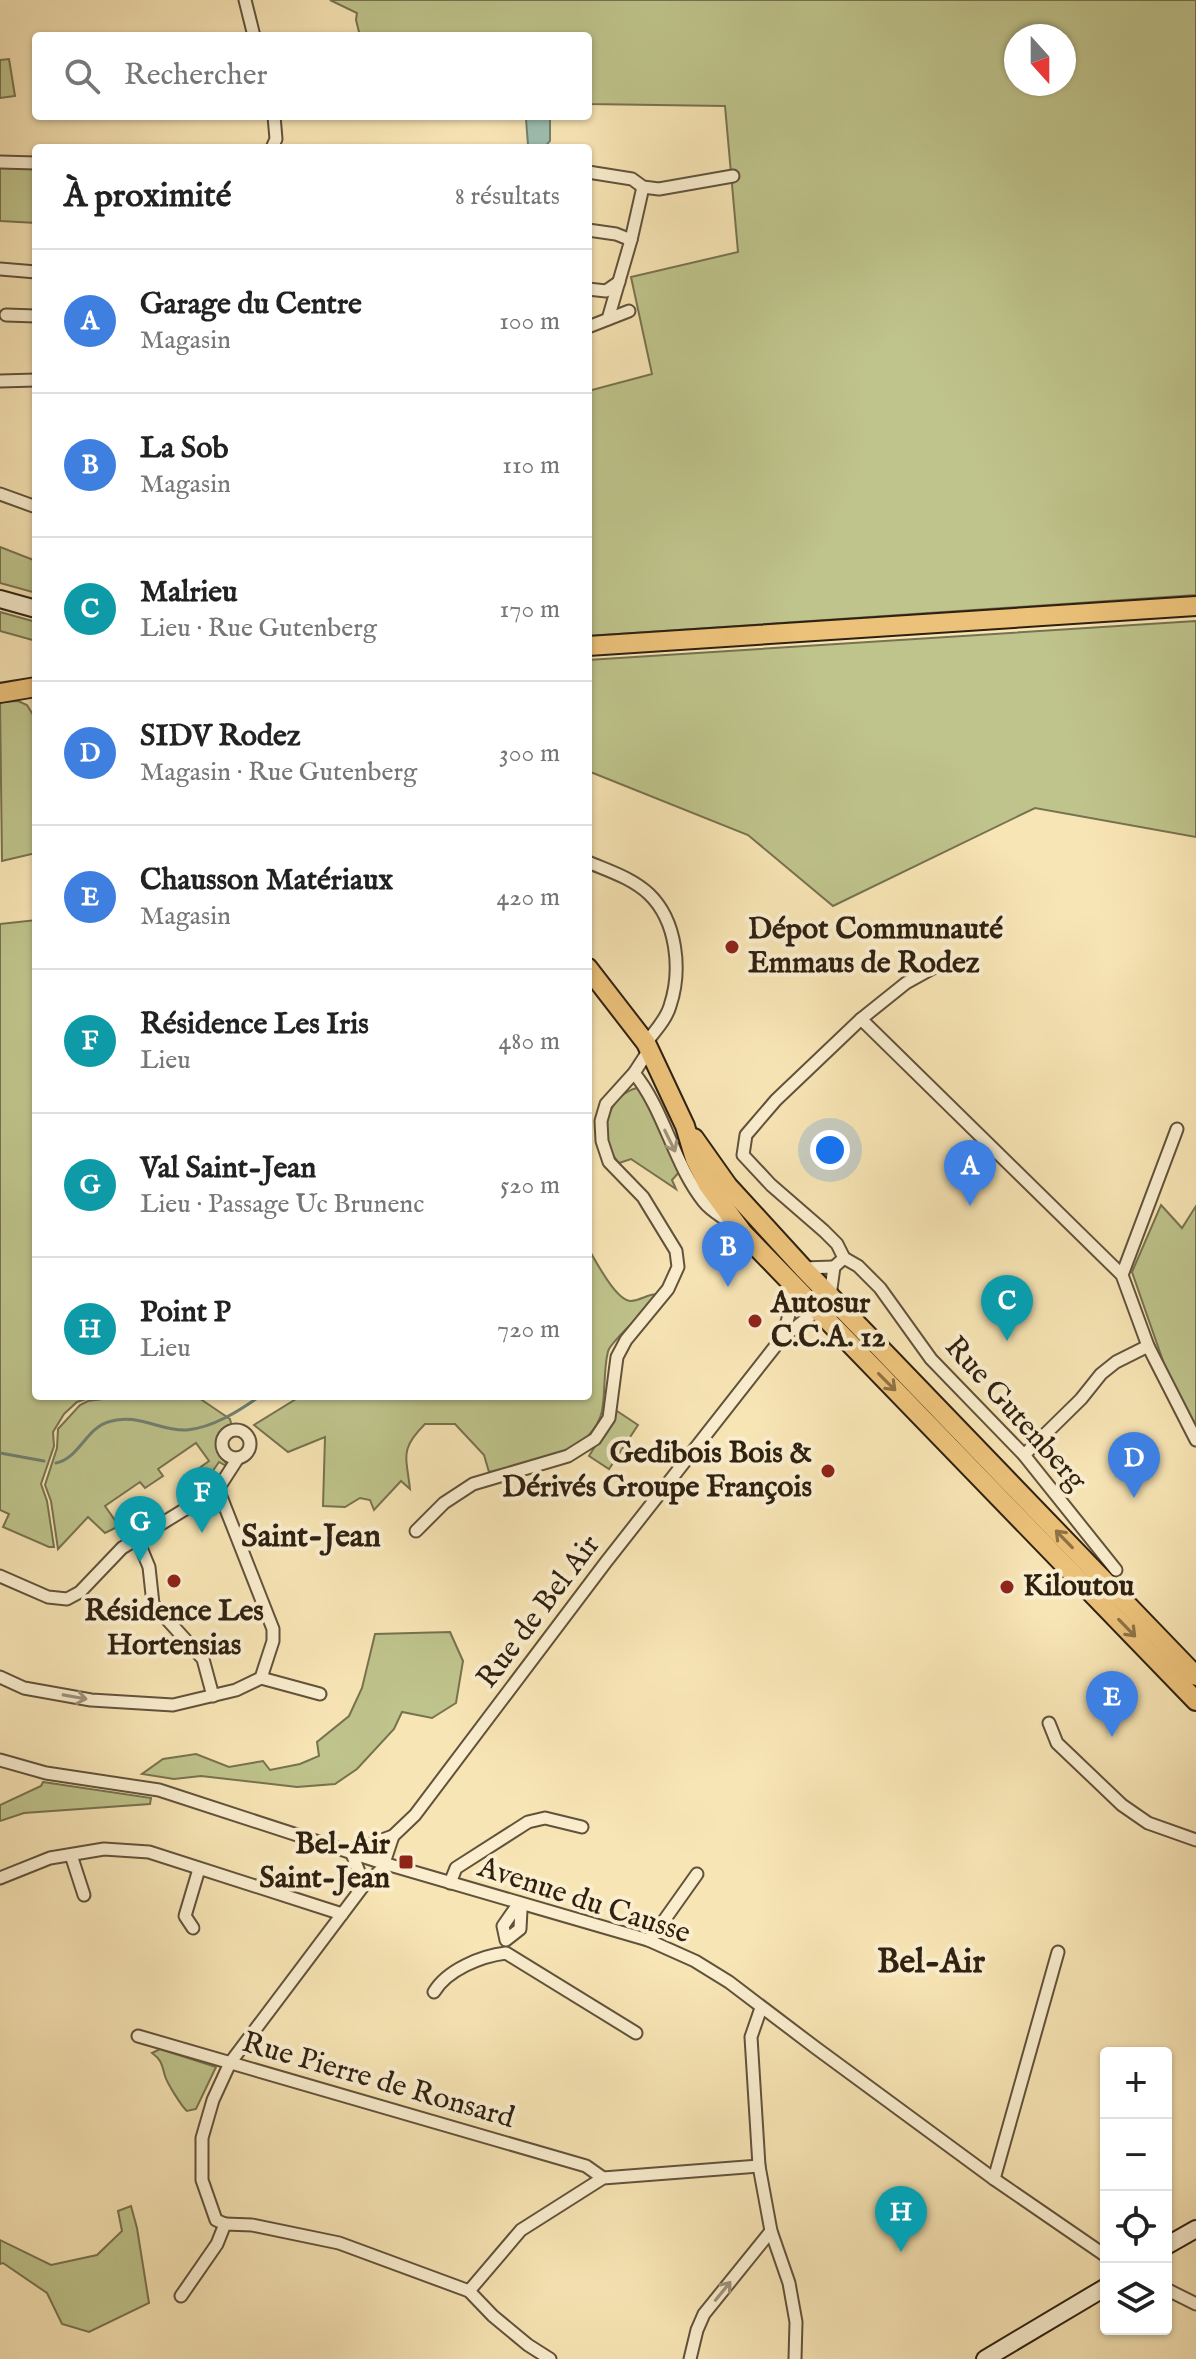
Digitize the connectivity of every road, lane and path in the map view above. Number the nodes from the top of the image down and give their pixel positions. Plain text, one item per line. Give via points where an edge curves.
1 (245, 0) edge
2 (253, 32) edge
3 (274, 120) edge
4 (274, 144) edge
5 (0, 162) edge
6 (32, 163) edge
7 (592, 173) edge
8 (733, 176) dead end
9 (643, 187) junction
10 (592, 231) edge
11 (631, 240) junction
12 (0, 269) edge
13 (32, 272) edge
14 (619, 282) junction
15 (592, 289) edge
16 (629, 311) dead end
17 (6, 315) dead end
18 (32, 316) edge
19 (608, 319) junction
20 (592, 325) edge
21 (32, 380) edge
22 (0, 381) edge
23 (0, 494) edge
24 (32, 506) edge
25 (0, 599) edge
26 (1196, 606) edge
27 (32, 608) edge
28 (592, 646) edge
29 (32, 690) edge
30 (3, 693) edge
31 (592, 864) edge
32 (933, 968) dead end
33 (592, 973) edge
34 (861, 1019) junction
35 (648, 1047) junction
36 (634, 1073) junction
37 (685, 1126) junction
38 (1177, 1129) dead end
39 (743, 1233) junction
40 (839, 1262) junction
41 (803, 1268) junction
42 (1122, 1275) junction
43 (786, 1280) junction
44 (830, 1296) junction
45 (816, 1311) junction
46 (781, 1339) junction
47 (1148, 1346) junction
48 (1196, 1440) edge
49 (1024, 1455) junction
50 (238, 1458) dead end
51 (218, 1489) junction
52 (416, 1531) dead end
53 (137, 1538) junction
54 (1116, 1570) dead end
55 (0, 1576) edge
56 (1196, 1676) edge
57 (0, 1677) edge
58 (261, 1678) junction
59 (320, 1694) dead end
60 (213, 1696) junction
61 (1196, 1701) edge
62 (1049, 1723) dead end
63 (0, 1760) edge
64 (582, 1827) dead end
65 (393, 1836) junction
66 (1196, 1840) edge
67 (351, 1851) junction
68 (71, 1855) junction
69 (383, 1863) junction
70 (199, 1869) junction
71 (697, 1874) dead end
72 (0, 1878) edge
73 (450, 1883) junction
74 (364, 1885) junction
75 (84, 1895) dead end
76 (519, 1903) junction
77 (342, 1914) junction
78 (193, 1928) dead end
79 (648, 1940) junction
80 (1058, 1952) dead end
81 (506, 1953) junction
82 (434, 1992) dead end
83 (761, 2008) junction
84 (636, 2033) dead end
85 (138, 2036) dead end
86 (230, 2063) junction
87 (759, 2166) junction
88 (603, 2178) junction
89 (994, 2179) junction
90 (225, 2224) junction
91 (1196, 2229) edge
92 (771, 2231) junction
93 (1172, 2243) edge
94 (1100, 2252) edge
95 (469, 2291) junction
96 (1100, 2291) edge
97 (1172, 2292) edge
98 (181, 2296) dead end
99 (1196, 2304) edge
100 (550, 2359) edge
101 (690, 2359) edge
102 (795, 2359) edge
103 (985, 2359) edge

1 - 2 street
3 - 4 street
5 - 6 street
7 - 9 street via 632,179
8 - 9 street
9 - 11 street
10 - 11 street
11 - 14 street
12 - 13 street
14 - 15 street via 606,291
14 - 19 street
16 - 19 street
17 - 18 street
19 - 20 street
21 - 22 street
23 - 24 street
25 - 27 street
26 - 28 main road
29 - 30 main road
31 - 35 street via 648,893 673,931 670,1007
32 - 34 street
33 - 35 main road
34 - 40 street, Rue Gutenberg via 776,1100 746,1135 743,1155 831,1237
34 - 42 street
35 - 36 street
35 - 37 main road
36 -> 39 street via 705,1204
36 - 52 street via 606,1104 602,1141 609,1162 643,1197 676,1251 678,1267 668,1289 617,1357 609,1418 595,1439 568,1456 473,1484
37 - 39 main road via 708,1185
37 - 41 main road via 728,1186
38 - 42 street
39 - 43 main road
40 - 41 street
40 - 44 street
40 - 49 street, Rue Gutenberg via 858,1266 880,1288 931,1359
41 - 44 main road
42 - 47 street
43 - 45 main road
43 - 46 street, Rue de Bel Air via 791,1313
56 -> 44 main road
45 - 46 street, Rue de Bel Air
45 -> 61 main road
46 - 65 street, Rue de Bel Air via 417,1813
47 - 48 street
47 - 49 street via 1101,1374
49 - 54 street, Rue Gutenberg
50 - 51 street
51 - 53 street
51 - 58 street via 273,1629
53 - 55 street via 67,1599 48,1597
53 - 60 street via 149,1567 153,1604 203,1659
57 -> 60 street via 24,1688 91,1700 173,1705
58 - 59 street
58 - 60 street
62 - 66 street via 1057,1743 1122,1805 1148,1823
63 - 67 street, Avenue du Causse via 46,1773 159,1790
64 - 73 street via 545,1818 528,1822 456,1868
65 - 67 street, Rue de Bel Air
65 - 69 street, Rue de Bel Air
67 - 69 street, Avenue du Causse
67 - 74 street
68 - 70 street via 104,1849 149,1852
68 - 72 street
68 - 75 street
69 - 73 street, Avenue du Causse
69 - 74 street
70 - 77 street
70 - 78 street via 185,1916
71 - 79 street
73 - 76 street, Avenue du Causse
74 - 77 street
76 - 79 street, Avenue du Causse
76 - 81 street via 503,1926
77 - 86 street
79 - 83 street, Avenue du Causse via 695,1961
80 - 89 street
81 - 82 street via 485,1957 442,1979
81 - 84 street
83 - 87 street via 751,2037
83 - 89 street, Avenue du Causse
85 - 86 street, Rue Pierre de Ronsard
86 - 88 street, Rue Pierre de Ronsard via 586,2166
86 - 90 street via 202,2138 202,2180 216,2220
87 - 88 street
87 - 92 street
88 - 95 street via 521,2230
89 - 94 street, Avenue du Causse
90 - 95 street via 339,2243
90 - 98 street
91 - 93 street
101 -> 92 street via 704,2314
92 - 102 street via 789,2283
95 - 100 street
96 - 103 street
97 - 99 street

